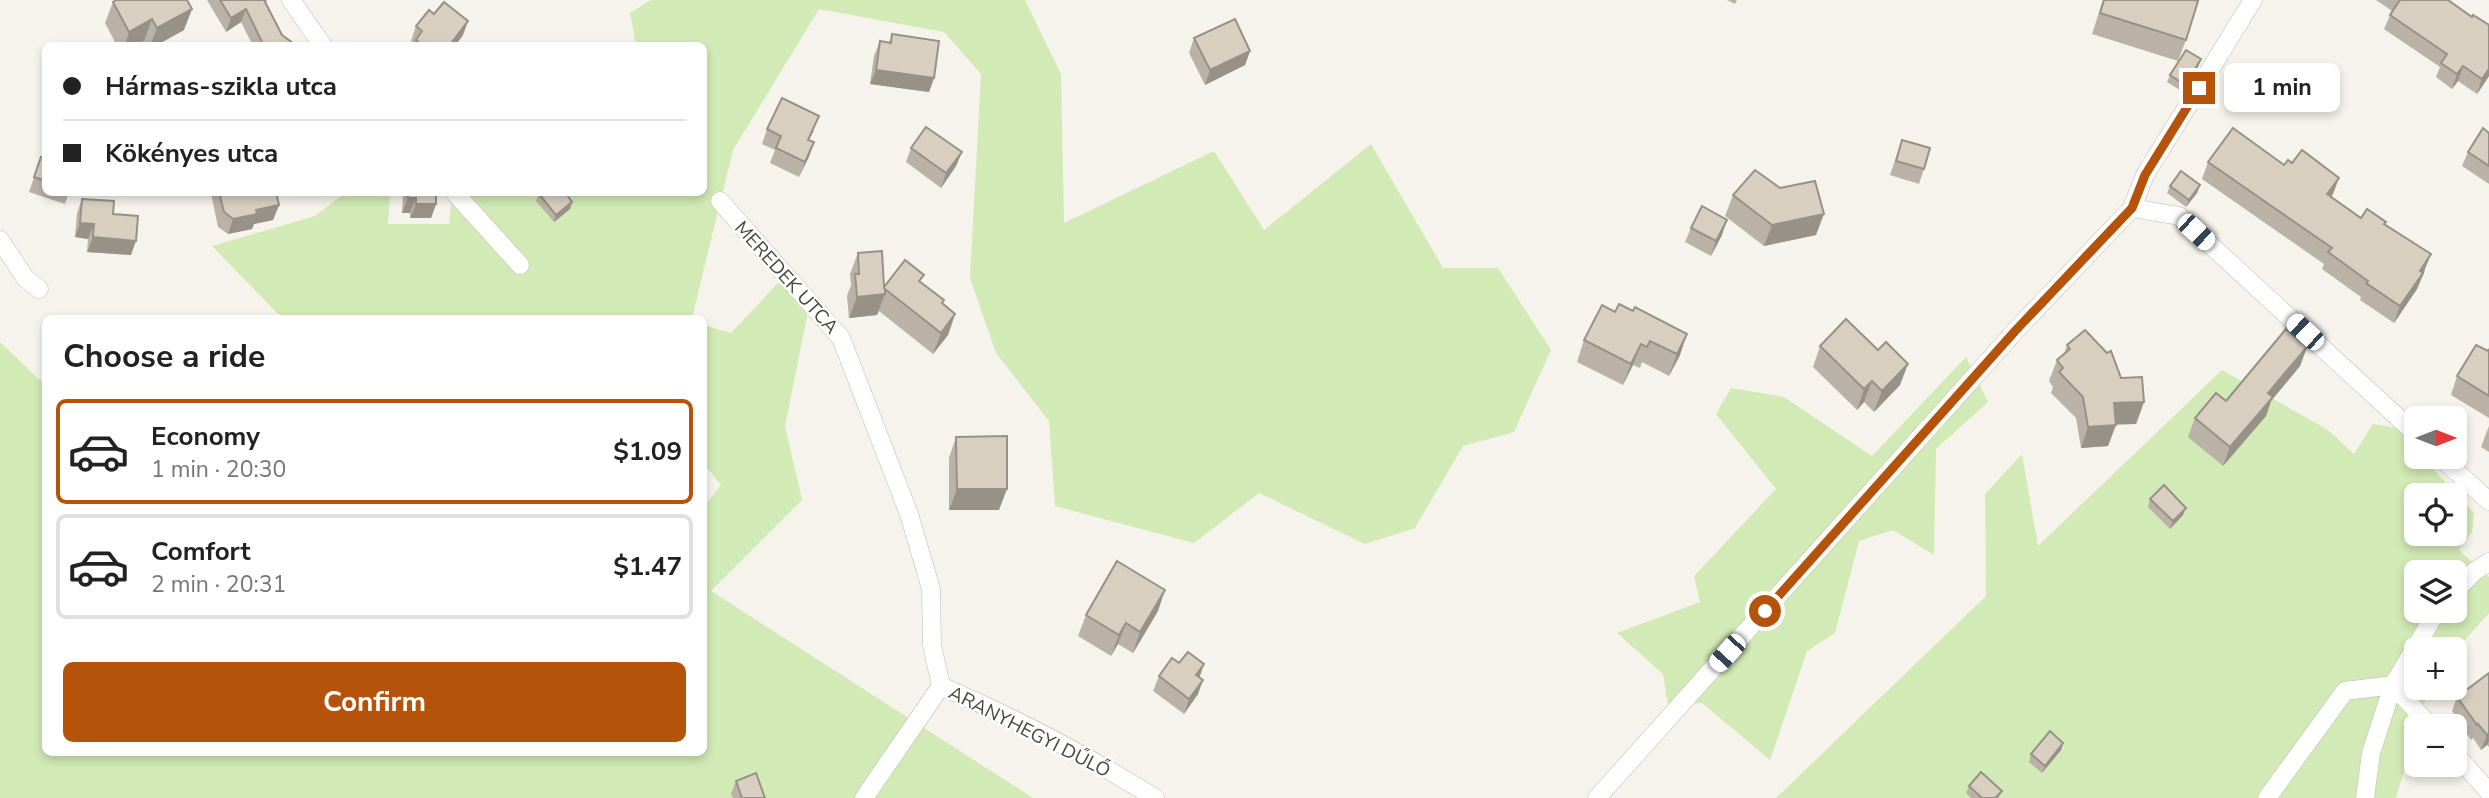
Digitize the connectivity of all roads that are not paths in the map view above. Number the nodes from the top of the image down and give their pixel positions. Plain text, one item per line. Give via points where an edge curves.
1 (291, 0) edge
2 (2253, 0) edge
3 (320, 42) edge
4 (458, 196) edge
5 (720, 201) dead end
6 (2132, 208) junction
7 (0, 240) edge
8 (520, 265) dead end
9 (39, 289) dead end
10 (2404, 423) edge
11 (2454, 469) edge
12 (2489, 501) edge
13 (2489, 562) edge
14 (2467, 579) edge
15 (2430, 623) edge
16 (2393, 685) junction
17 (941, 686) junction
18 (2419, 714) edge
19 (2467, 767) edge
20 (2489, 792) edge
21 (864, 798) edge
22 (1155, 798) edge
23 (1597, 798) edge
24 (2267, 798) edge
25 (2365, 798) edge

1 - 3 street
2 - 6 street via 2145,175
4 - 8 street
5 - 17 street, MEREDEK UTCA via 841,338 909,514 931,589 932,645
6 - 10 street via 2179,216
6 - 23 street via 2016,330
7 - 9 street via 26,279
11 - 12 street
13 - 14 street
15 - 16 street
16 - 18 street
16 - 24 street via 2344,691
16 - 25 street via 2371,753
17 - 21 street
17 - 22 street, ARANYHEGYI DŰLŐ via 1010,716
19 - 20 street

